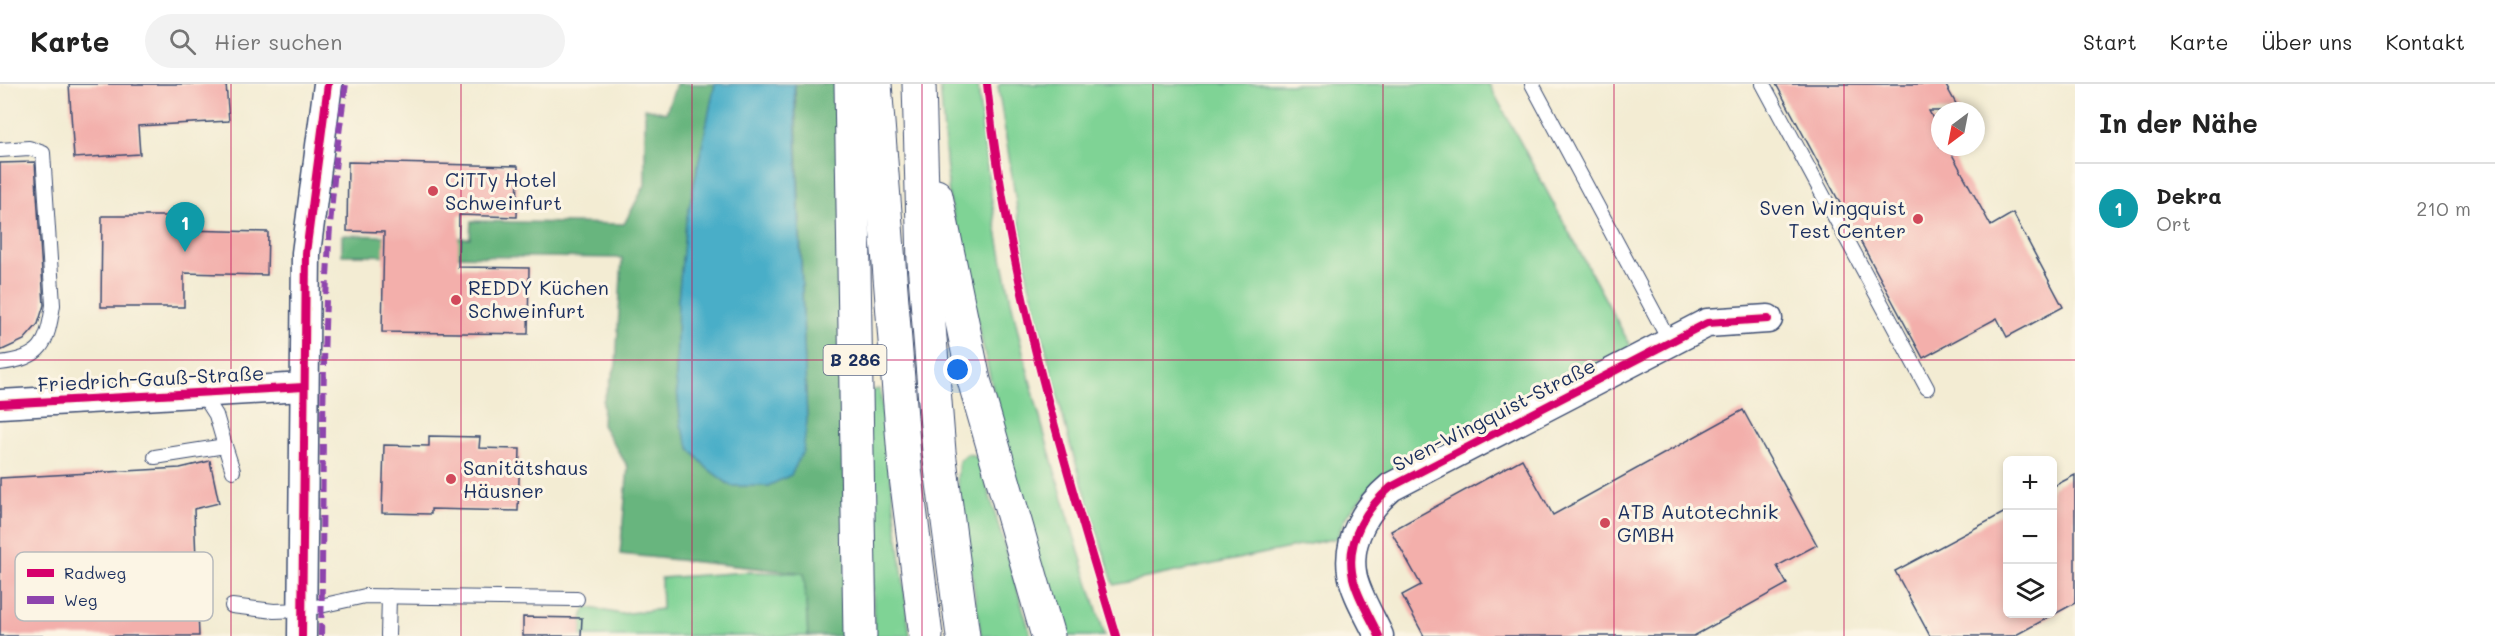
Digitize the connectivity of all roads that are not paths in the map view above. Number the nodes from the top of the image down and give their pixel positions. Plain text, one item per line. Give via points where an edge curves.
1 (328, 84) edge
2 (851, 84) edge
3 (875, 84) edge
4 (919, 84) edge
5 (1532, 84) edge
6 (1763, 84) edge
7 (921, 139) junction
8 (0, 150) edge
9 (1768, 319) dead end
10 (1670, 342) junction
11 (0, 363) edge
12 (304, 387) junction
13 (1927, 388) dead end
14 (202, 392) junction
15 (0, 404) edge
16 (225, 446) junction
17 (155, 457) dead end
18 (233, 471) dead end
19 (389, 596) junction
20 (577, 598) dead end
21 (232, 606) dead end
22 (302, 623) edge
23 (388, 636) edge
24 (860, 636) edge
25 (926, 636) edge
26 (963, 636) edge
27 (1048, 636) edge
28 (1379, 636) edge

1 - 12 street via 306,253
2 - 24 highway, B 286
3 - 25 highway, B 286 via 905,469
4 - 7 highway
5 - 10 lane
6 - 13 lane
7 - 26 highway via 924,262 939,452
7 - 27 highway via 945,229 974,380
8 - 11 lane via 29,148 43,153 53,305 50,327 38,351 22,360
9 - 10 street, Sven-Wingquist-Straße via 1707,323
10 - 28 street, Sven-Wingquist-Straße via 1377,498 1356,535 1352,573
12 - 14 street, Friedrich-Gauß-Straße
12 - 22 street
14 - 15 street, Friedrich-Gauß-Straße
14 - 16 lane via 216,415
16 - 17 lane
16 - 18 lane
19 - 20 lane
19 - 22 lane via 364,596
19 - 23 lane
21 - 22 lane via 274,611

